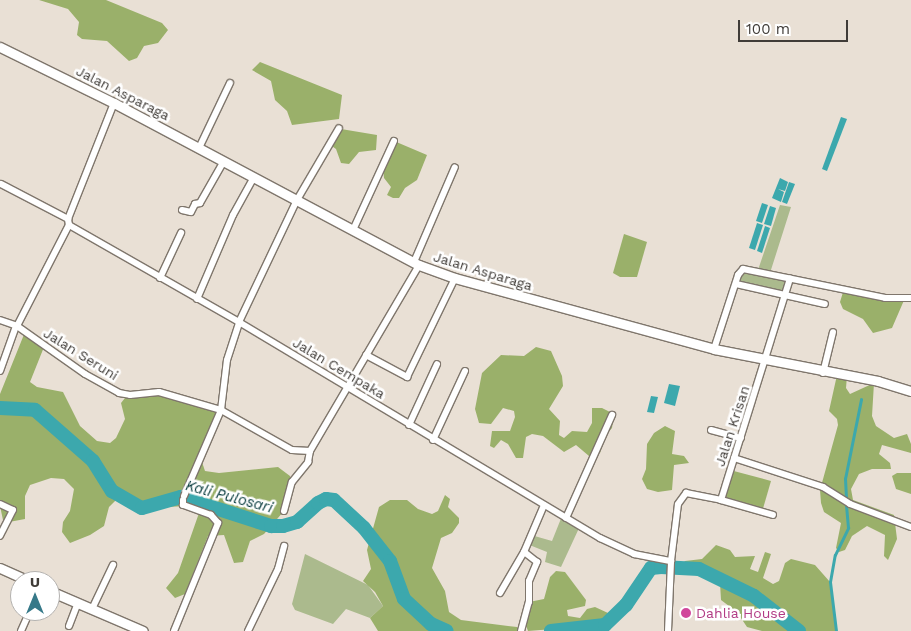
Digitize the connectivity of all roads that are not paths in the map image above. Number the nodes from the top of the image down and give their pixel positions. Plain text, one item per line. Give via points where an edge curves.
1 (0, 47) edge
2 (230, 83) dead end
3 (114, 103) junction
4 (339, 128) dead end
5 (394, 141) dead end
6 (199, 148) junction
7 (224, 161) junction
8 (455, 167) dead end
9 (254, 177) junction
10 (1, 184) edge
11 (297, 200) junction
12 (182, 210) dead end
13 (68, 222) junction
14 (353, 230) junction
15 (181, 233) dead end
16 (417, 263) junction
17 (160, 278) junction
18 (455, 278) junction
19 (790, 278) junction
20 (736, 284) junction
21 (785, 295) junction
22 (911, 298) edge
23 (197, 299) junction
24 (824, 304) dead end
25 (0, 320) edge
26 (240, 322) junction
27 (16, 326) junction
28 (833, 332) dead end
29 (714, 349) junction
30 (366, 355) junction
31 (766, 361) junction
32 (437, 364) dead end
33 (0, 371) edge
34 (465, 371) dead end
35 (823, 373) junction
36 (347, 387) junction
37 (911, 391) edge
38 (221, 410) junction
39 (612, 415) dead end
40 (409, 425) junction
41 (711, 430) dead end
42 (741, 438) junction
43 (433, 440) junction
44 (310, 452) junction
45 (734, 458) junction
46 (721, 500) junction
47 (0, 504) edge
48 (544, 505) junction
49 (284, 511) dead end
50 (773, 515) dead end
51 (566, 518) junction
52 (911, 527) edge
53 (0, 536) edge
54 (284, 546) dead end
55 (524, 552) junction
56 (113, 565) dead end
57 (670, 567) junction
58 (500, 593) dead end
59 (60, 595) edge
60 (78, 603) junction
61 (92, 609) junction
62 (69, 626) dead end
63 (143, 631) edge
64 (174, 631) edge
65 (248, 631) edge
66 (521, 631) edge
67 (668, 631) edge

1 - 3 street, Jalan Asparaga
2 - 6 street
3 - 6 street, Jalan Asparaga
3 - 13 street
4 - 11 street
5 - 14 street
6 - 7 street, Jalan Asparaga
7 - 9 street, Jalan Asparaga
7 - 12 street via 200,203 190,213
8 - 16 street
9 - 11 street, Jalan Asparaga
9 - 23 street via 233,215
10 - 13 street, Jalan Cempaka
11 - 14 street, Jalan Asparaga
11 - 26 street
13 - 17 street, Jalan Cempaka
13 - 27 street
14 - 16 street, Jalan Asparaga
15 - 17 street
16 - 18 street, Jalan Asparaga
16 - 30 street
17 - 23 street, Jalan Cempaka
18 - 29 street, Jalan Asparaga
18 - 30 street via 407,377
19 - 20 street via 747,268 740,271
19 - 21 street, Jalan Krisan
19 - 22 street via 885,298
20 - 21 street
20 - 29 street
21 - 24 street
21 - 31 street, Jalan Krisan
23 - 26 street, Jalan Cempaka
25 - 27 street, Jalan Seruni
26 - 36 street, Jalan Cempaka
26 - 38 street via 227,360
27 - 33 street
27 - 38 street, Jalan Seruni via 85,374 119,393 159,392
28 - 35 street
29 - 31 street, Jalan Asparaga
30 - 36 street
31 - 35 street, Jalan Asparaga
31 - 42 street, Jalan Krisan
32 - 40 street
34 - 43 street
35 - 37 street, Jalan Asparaga via 878,381
36 - 40 street, Jalan Cempaka
36 - 44 street
38 - 44 street, Jalan Seruni via 292,450
38 - 64 street via 183,505 211,515 218,523
39 - 51 street
40 - 43 street, Jalan Cempaka
41 - 42 street
42 - 45 street, Jalan Krisan
43 - 48 street, Jalan Cempaka
44 - 49 street via 308,462 292,482
45 - 46 street, Jalan Krisan
45 - 52 street via 823,487 850,504
46 - 50 street
46 - 57 street via 695,492 681,496
47 - 53 street via 13,510
48 - 51 street, Jalan Cempaka
48 - 55 street
51 - 57 street, Jalan Cempaka via 621,549
54 - 65 street via 278,570
55 - 58 street
55 - 66 street via 538,562 529,581 529,602
56 - 61 street
57 - 67 street
59 - 60 street
60 - 61 street
60 - 62 street
61 - 63 street

